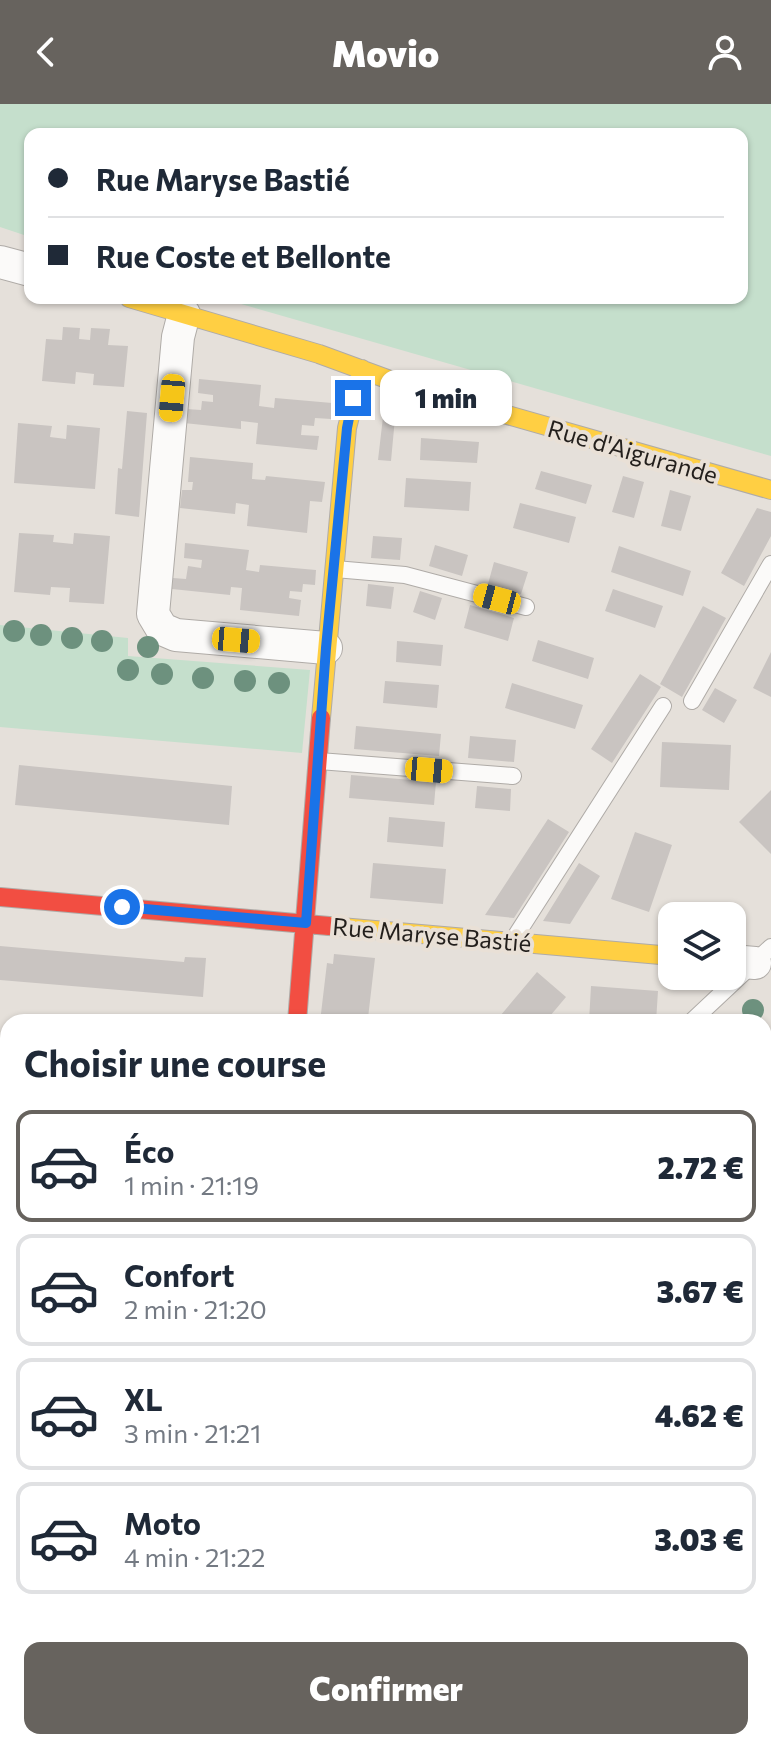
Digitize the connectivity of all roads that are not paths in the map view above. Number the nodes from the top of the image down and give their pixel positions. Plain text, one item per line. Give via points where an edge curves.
1 (0, 262) edge
2 (24, 268) edge
3 (150, 304) edge
4 (184, 314) junction
5 (362, 369) junction
6 (771, 490) edge
7 (771, 564) edge
8 (333, 569) junction
9 (526, 607) dead end
10 (326, 648) junction
11 (692, 701) dead end
12 (663, 706) dead end
13 (318, 761) junction
14 (513, 776) dead end
15 (0, 897) edge
16 (306, 923) junction
17 (512, 941) junction
18 (658, 955) edge
19 (753, 957) edge
20 (298, 1014) edge
21 (699, 1014) edge

1 - 2 street
3 - 4 street, Rue d'Aigurande
4 - 5 street, Rue d'Aigurande
4 - 10 street via 153,614 162,629 176,635
5 - 6 street, Rue d'Aigurande
5 - 8 street via 347,428
7 - 11 lane
8 - 9 lane via 405,575
8 - 10 street
10 - 13 street
12 - 17 lane
13 - 14 lane
13 - 16 street
15 - 16 street, Rue Maryse Bastié
16 - 17 street, Rue Maryse Bastié
16 - 20 street
17 - 18 street, Rue Maryse Bastié
19 - 21 lane

